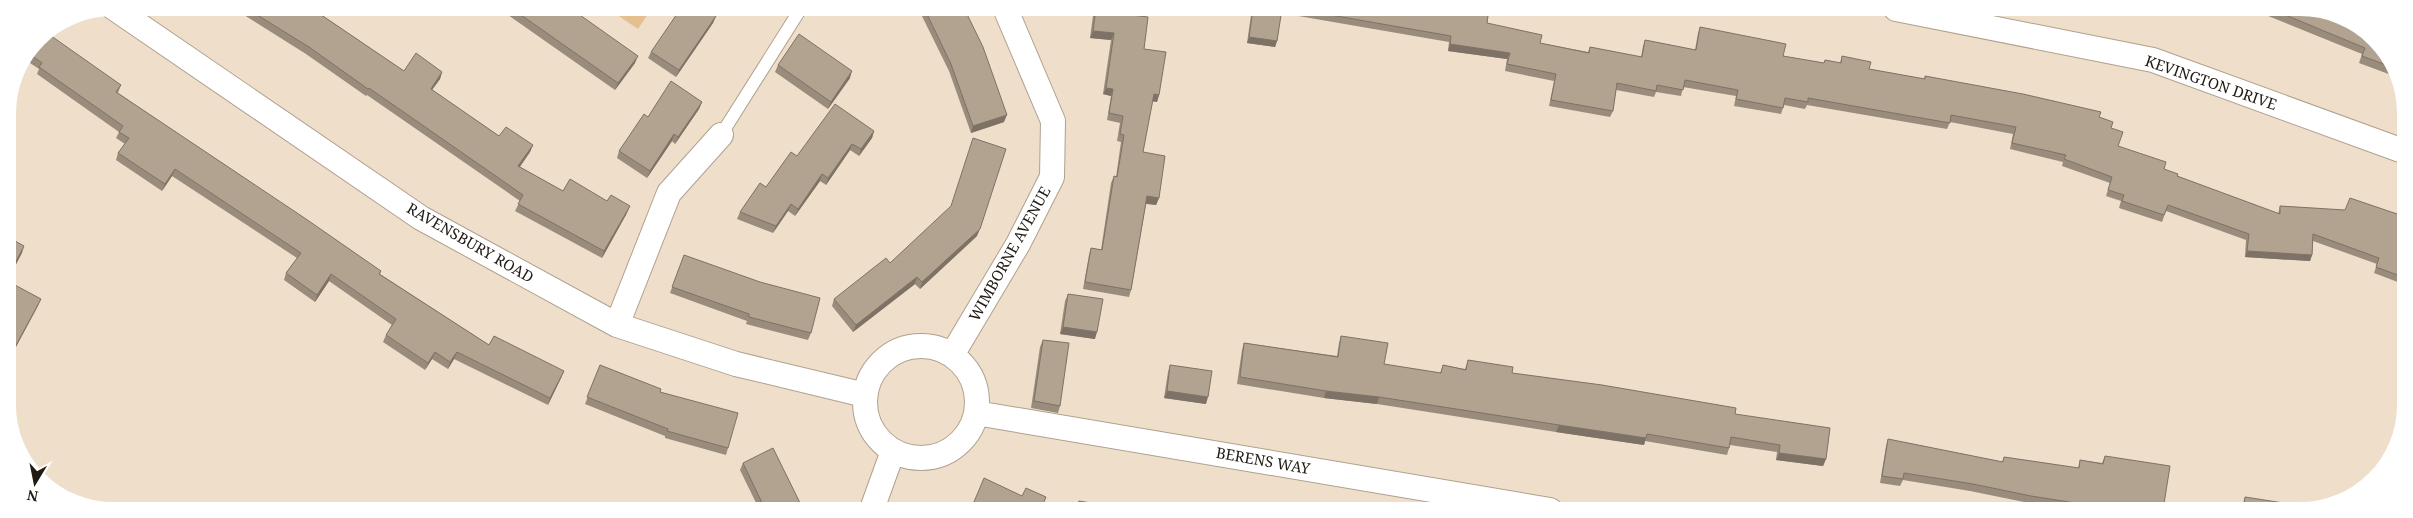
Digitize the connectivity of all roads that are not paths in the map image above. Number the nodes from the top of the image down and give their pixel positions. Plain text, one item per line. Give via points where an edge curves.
1 (126, 16) edge
2 (796, 16) edge
3 (1008, 16) edge
4 (1931, 16) edge
5 (721, 135) joint
6 (2397, 149) edge
7 (617, 325) junction
8 (952, 355) junction
9 (865, 395) junction
10 (976, 412) junction
11 (893, 450) junction
12 (874, 502) edge
13 (1503, 502) edge

1 - 7 street, RAVENSBURY ROAD via 421,218
2 - 5 lane
3 - 8 street, WIMBORNE AVENUE via 1053,121 1052,177 1018,244
4 - 6 street, KEVINGTON DRIVE via 2153,60
5 - 7 street via 669,194
7 - 9 street, RAVENSBURY ROAD via 736,364
8 - 9 street via 935,347 916,345 897,350 870,376
8 - 10 street via 965,366 973,380
9 - 11 street via 870,427
10 - 11 street via 970,429 945,453 927,458 910,457
10 - 13 street, BERENS WAY
11 - 12 street

